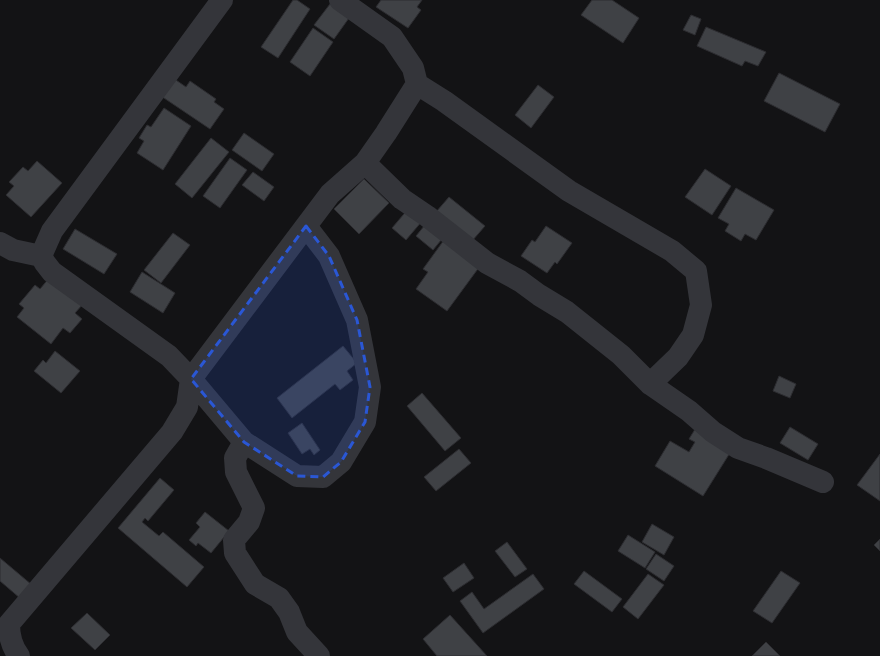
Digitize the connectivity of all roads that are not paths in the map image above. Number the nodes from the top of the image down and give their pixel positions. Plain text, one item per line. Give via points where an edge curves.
1 (222, 0) edge
2 (340, 0) edge
3 (364, 8) edge
4 (417, 84) junction
5 (365, 163) junction
6 (306, 226) junction
7 (0, 243) edge
8 (42, 256) junction
9 (191, 379) junction
10 (650, 384) junction
11 (244, 442) junction
12 (823, 482) dead end
13 (8, 611) edge
14 (19, 656) edge
15 (319, 656) edge

1 - 8 street via 52,231
2 - 3 street
3 - 4 street via 392,37 412,68
4 - 5 street
4 - 10 street via 569,192 672,252 696,271 701,305 693,335 678,358
5 - 6 street via 330,194
5 - 10 street via 402,199 487,262 567,312 621,355
6 - 9 street
6 - 11 street via 329,256 357,320 370,387 365,422 341,462 323,477 297,476
7 - 8 street via 13,250
8 - 9 street via 52,272 170,356
9 - 11 street
9 - 13 street via 187,408 172,432
10 - 12 street via 738,448
11 - 15 street via 235,458 236,472 254,508 249,522 234,540 236,553 255,584 279,598 289,612 297,632
13 - 14 street via 9,636

